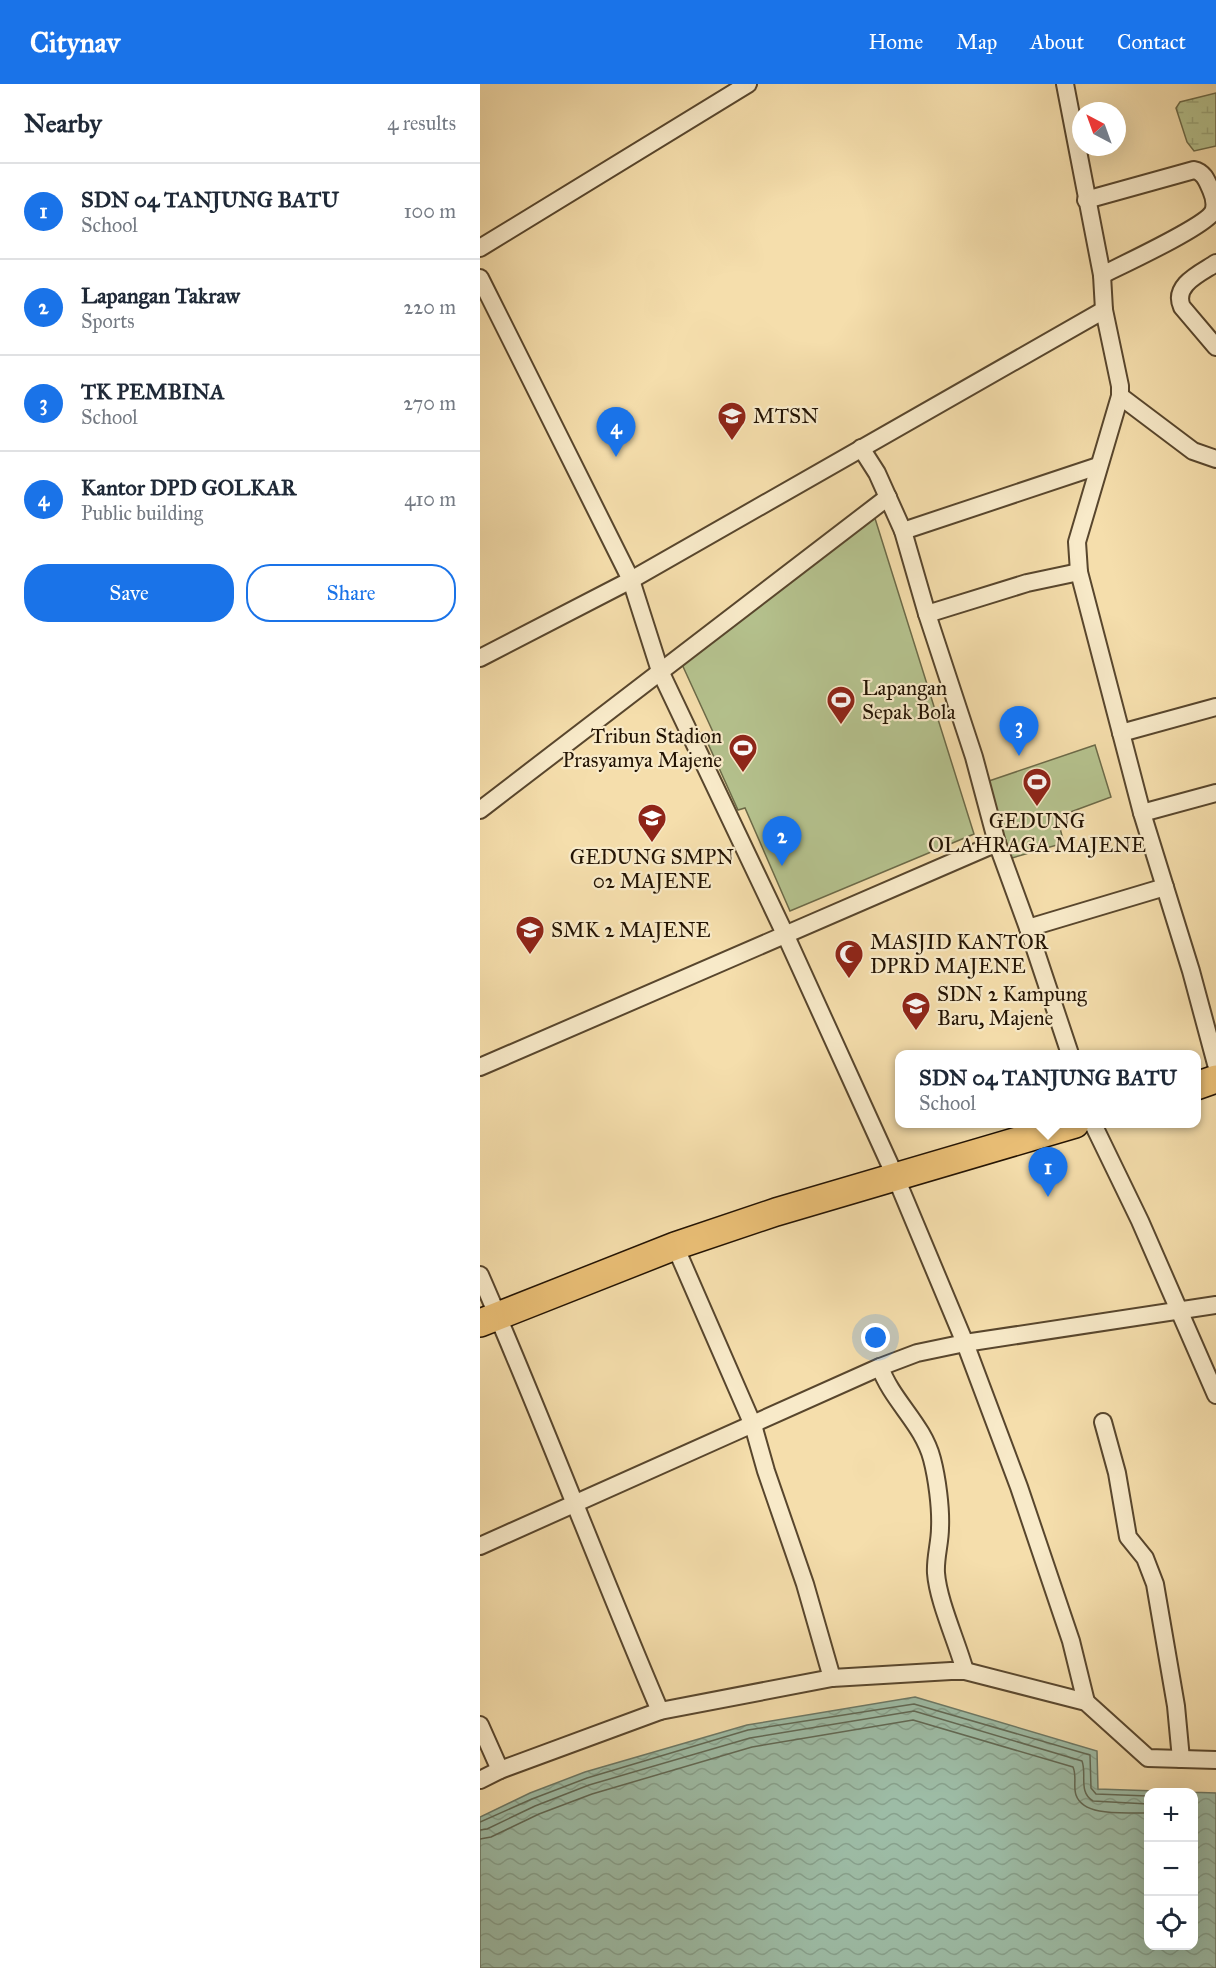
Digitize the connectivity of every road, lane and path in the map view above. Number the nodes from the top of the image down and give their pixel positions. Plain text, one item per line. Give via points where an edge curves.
1 (748, 84) edge
2 (1065, 84) edge
3 (1086, 200) junction
4 (480, 248) edge
5 (1216, 263) edge
6 (1102, 275) junction
7 (480, 278) edge
8 (1104, 309) junction
9 (1216, 347) edge
10 (1120, 396) junction
11 (861, 448) junction
12 (1216, 459) edge
13 (1098, 466) junction
14 (888, 497) junction
15 (903, 531) junction
16 (1080, 572) junction
17 (631, 580) junction
18 (927, 614) junction
19 (480, 658) edge
20 (660, 671) junction
21 (1216, 707) edge
22 (1121, 734) junction
23 (1216, 793) edge
24 (480, 810) edge
25 (1142, 813) junction
26 (997, 843) junction
27 (1165, 887) junction
28 (1029, 928) junction
29 (785, 934) junction
30 (1069, 1050) edge
31 (1216, 1064) edge
32 (480, 1067) edge
33 (1216, 1079) edge
34 (1201, 1085) edge
35 (1062, 1128) edge
36 (1095, 1128) edge
37 (896, 1178) junction
38 (675, 1246) junction
39 (480, 1275) edge
40 (1216, 1305) edge
41 (1179, 1310) junction
42 (489, 1319) edge
43 (965, 1343) junction
44 (880, 1367) junction
45 (1216, 1395) edge
46 (1102, 1422) dead end
47 (753, 1425) junction
48 (576, 1503) junction
49 (480, 1546) edge
50 (965, 1671) junction
51 (832, 1678) junction
52 (1086, 1702) junction
53 (660, 1711) junction
54 (480, 1725) edge
55 (1181, 1759) junction
56 (1216, 1760) edge
57 (500, 1770) junction
58 (480, 1780) edge

1 - 4 street
2 - 3 street
3 - 6 street
3 - 6 street via 1194,170 1204,175 1215,198 1215,210 1210,217
5 - 9 street via 1183,286 1179,300
6 - 8 street
7 - 17 street
8 - 10 street
8 - 11 street
10 - 12 street via 1193,451
10 - 13 street
11 - 14 street
11 - 17 street
13 - 15 street
13 - 16 street via 1077,542
14 - 15 street
14 - 20 street
15 - 18 street
16 - 18 street via 1027,583
16 - 22 street
17 - 19 street
17 - 20 street
18 - 26 street via 974,757
20 - 24 street
20 - 29 street
21 - 22 street
22 - 25 street
23 - 25 street
25 - 27 street
26 - 28 street
26 - 29 street
27 - 28 street
27 - 31 street
28 - 30 street
29 - 32 street
29 - 37 street
33 - 34 highway
35 - 37 highway
36 - 41 street
37 - 38 highway
37 - 43 street
38 - 42 highway
38 - 47 street
39 - 42 street
40 - 41 street
41 - 43 street
41 - 45 street
42 - 48 street
43 - 44 street via 917,1353
43 - 52 street via 1019,1486 1071,1641
44 - 47 street
44 - 50 street via 923,1436 932,1458 940,1528 936,1574
46 - 55 street via 1117,1473 1128,1537 1145,1558 1155,1584
47 - 48 street
47 - 51 street
48 - 49 street
48 - 53 street
50 - 51 street
50 - 52 street
51 - 53 street
52 - 55 street via 1148,1758
53 - 57 street
54 - 57 street
55 - 56 street
57 - 58 street

